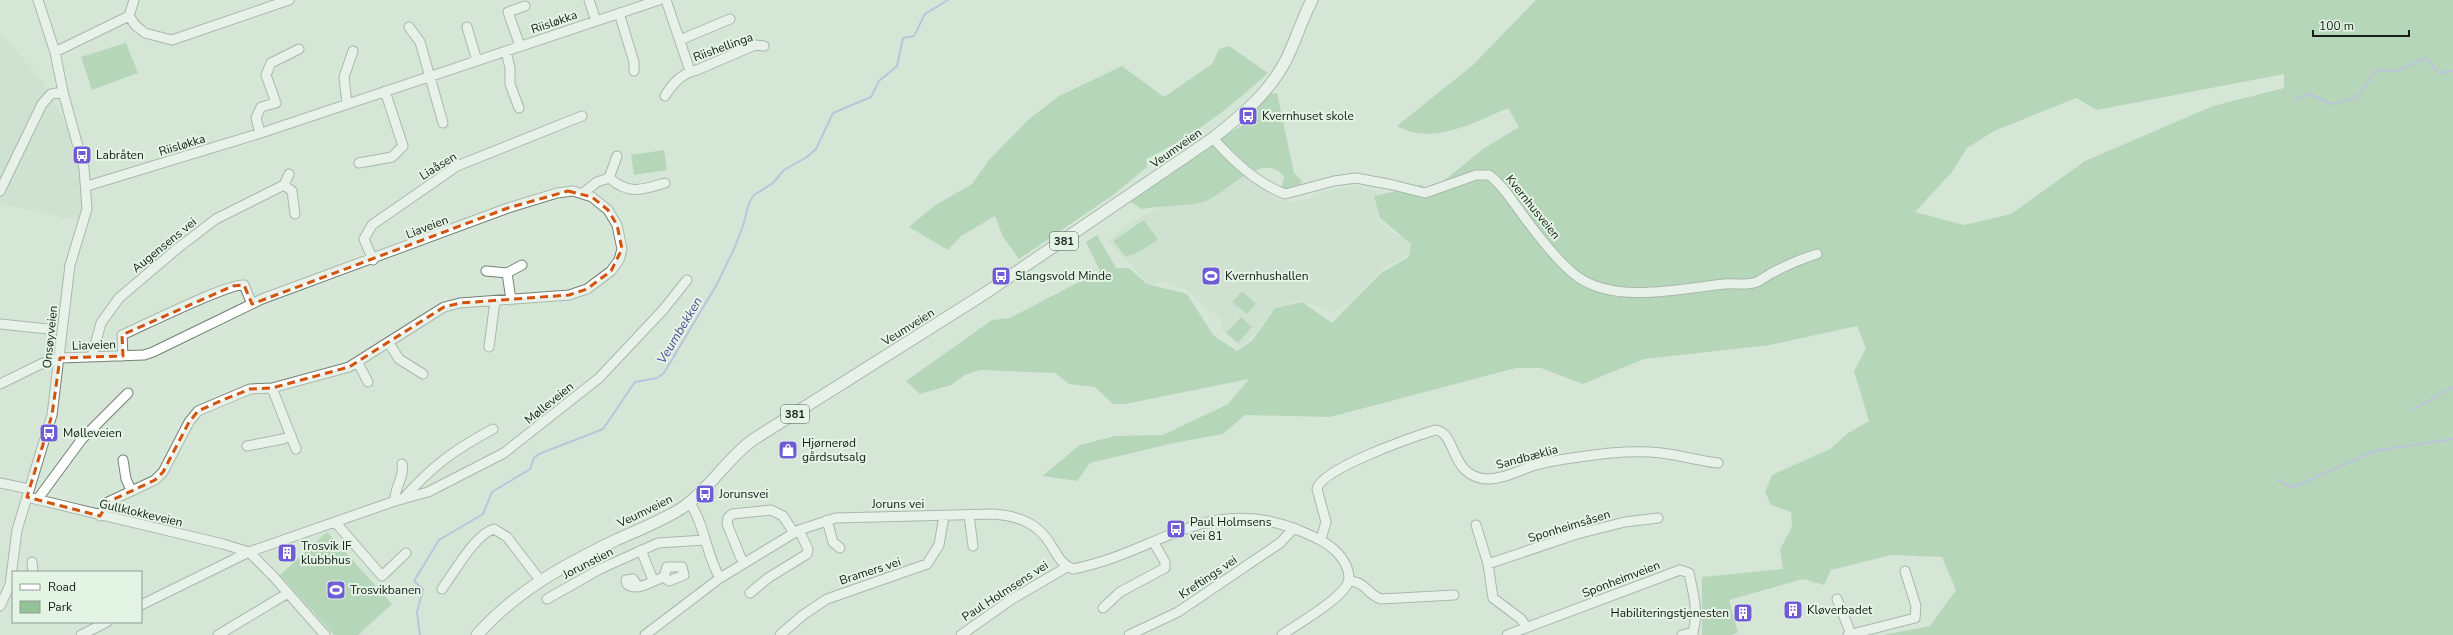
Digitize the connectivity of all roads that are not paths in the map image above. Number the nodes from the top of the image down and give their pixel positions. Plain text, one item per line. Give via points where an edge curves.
1 (38, 0) edge
2 (134, 0) edge
3 (289, 0) edge
4 (589, 0) edge
5 (655, 0) edge
6 (666, 0) edge
7 (1312, 0) edge
8 (525, 6) dead end
9 (619, 13) junction
10 (129, 16) junction
11 (730, 19) dead end
12 (596, 21) junction
13 (409, 27) dead end
14 (467, 27) dead end
15 (680, 40) junction
16 (520, 46) junction
17 (764, 46) dead end
18 (299, 49) dead end
19 (353, 51) dead end
20 (506, 51) junction
21 (55, 52) junction
22 (477, 61) junction
23 (634, 71) dead end
24 (690, 71) junction
25 (430, 76) junction
26 (385, 91) junction
27 (63, 92) junction
28 (665, 96) dead end
29 (347, 104) junction
30 (519, 108) dead end
31 (582, 116) dead end
32 (443, 123) dead end
33 (260, 133) junction
34 (1213, 138) junction
35 (618, 156) dead end
36 (359, 163) dead end
37 (289, 174) dead end
38 (609, 178) junction
39 (666, 183) dead end
40 (87, 186) junction
41 (284, 186) junction
42 (0, 191) edge
43 (583, 193) junction
44 (295, 214) dead end
45 (1817, 254) dead end
46 (373, 260) junction
47 (522, 265) dead end
48 (486, 271) dead end
49 (507, 272) junction
50 (686, 280) dead end
51 (511, 300) junction
52 (495, 301) junction
53 (252, 304) junction
54 (0, 324) edge
55 (48, 329) dead end
56 (389, 343) junction
57 (489, 347) dead end
58 (92, 356) junction
59 (123, 356) junction
60 (60, 358) junction
61 (358, 363) junction
62 (423, 374) dead end
63 (368, 382) dead end
64 (0, 384) edge
65 (272, 388) junction
66 (128, 393) dead end
67 (493, 429) dead end
68 (291, 435) junction
69 (247, 446) dead end
70 (296, 449) dead end
71 (123, 460) dead end
72 (1718, 463) dead end
73 (402, 464) dead end
74 (0, 484) edge
75 (131, 490) junction
76 (28, 493) junction
77 (37, 500) junction
78 (399, 500) junction
79 (689, 502) junction
80 (969, 515) junction
81 (100, 516) junction
82 (944, 516) junction
83 (1658, 518) dead end
84 (827, 520) junction
85 (336, 523) junction
86 (1476, 525) dead end
87 (1294, 528) junction
88 (796, 531) junction
89 (1321, 539) junction
90 (704, 540) junction
91 (1154, 543) junction
92 (973, 546) dead end
93 (840, 548) dead end
94 (641, 550) junction
95 (249, 552) junction
96 (406, 553) dead end
97 (32, 562) dead end
98 (743, 563) junction
99 (1488, 564) junction
100 (1067, 567) junction
101 (13, 571) edge
102 (33, 571) edge
103 (1905, 571) dead end
104 (664, 577) dead end
105 (720, 578) junction
106 (540, 580) junction
107 (653, 580) junction
108 (1349, 581) junction
109 (11, 585) edge
110 (638, 587) dead end
111 (442, 589) dead end
112 (288, 593) junction
113 (750, 593) dead end
114 (1454, 595) dead end
115 (547, 598) dead end
116 (1838, 599) dead end
117 (142, 605) edge
118 (0, 606) edge
119 (1103, 608) dead end
120 (105, 623) edge
121 (1526, 627) junction
122 (1693, 633) edge
123 (322, 634) edge
124 (81, 635) edge
125 (218, 635) edge
126 (477, 635) edge
127 (645, 635) edge
128 (780, 635) edge
129 (961, 635) edge
130 (1129, 635) edge
131 (1282, 635) edge
132 (1506, 635) edge
133 (1682, 635) edge
134 (1850, 635) edge

1 - 21 street, Onsøyveien
2 - 10 street
3 - 10 street via 172,40 145,32 136,26
4 - 12 street, Riisløkka
5 - 9 street, Riisløkka
6 - 15 street, Riishellinga
7 - 34 main road, Veumveien / 381 via 1286,60 1268,88 1242,115
8 - 16 street, Riisløkka via 508,12
9 - 12 street, Riisløkka
9 - 23 street via 634,62
10 - 21 street
11 - 15 street, Riishellinga
12 - 16 street, Riisløkka
13 - 25 street via 420,42
14 - 22 street
15 - 24 street, Riishellinga
16 - 20 street, Riisløkka
17 - 24 street, Riishellinga via 754,46
18 - 33 street via 271,63 266,75 276,103 261,107 256,118
19 - 29 street via 344,77
20 - 22 street, Riisløkka
20 - 30 street via 510,84
21 - 27 street, Onsøyveien
22 - 25 street, Riisløkka
24 - 28 street, Riishellinga via 672,83
25 - 26 street, Riisløkka
25 - 32 street
26 - 29 street, Riisløkka
26 - 36 street via 403,146 392,157
27 - 40 street, Onsøyveien
27 - 42 street via 51,94 42,104
29 - 33 street, Riisløkka
31 - 46 street, Liaåsen via 457,166 372,225 364,239
33 - 40 street, Riisløkka
34 - 45 street, Kvernhusveien via 1236,162 1285,194 1356,178 1425,194 1476,175 1489,175 1574,274 1591,284 1612,290 1650,292 1758,282 1801,259
34 - 79 main road, Veumveien / 381 via 990,290 754,439 734,454
35 - 38 street
37 - 41 street
38 - 39 street via 628,190
38 - 43 street via 597,182
40 - 60 street, Onsøyveien via 85,221 70,265
41 - 44 street via 292,191
41 - 58 street, Augensens vei via 216,219 119,298 101,322
43 - 46 street, Liaveien via 557,193 508,208
43 - 51 street via 604,206 617,225 622,249 611,271 587,289 569,295
46 - 53 street, Liaveien
47 - 49 street
48 - 49 street
49 - 51 street
50 - 78 street, Mølleveien via 663,310 599,378 515,445 428,492
51 - 52 street
52 - 56 street via 460,303 444,307
52 - 57 street
53 - 59 street, Liaveien via 152,352
53 - 59 street, Liaveien via 246,288 240,284 204,297 122,335
54 - 55 street
56 - 61 street
56 - 62 street via 399,359
58 - 59 street, Liaveien
58 - 60 street, Liaveien
60 - 64 street, Liaveien via 43,363
60 - 76 street, Onsøyveien via 52,415
61 - 63 street
61 - 65 street
65 - 68 street
65 - 75 street via 250,389 198,411 189,422 163,472 150,483
66 - 77 street via 82,439
67 - 78 street via 464,445 428,471
68 - 69 street
68 - 70 street
71 - 75 street
72 - 89 street, Sandbæklia via 1662,453 1634,453 1579,457 1533,466 1489,479 1475,477 1463,468 1447,436 1439,430 1434,430 1365,456 1323,478 1317,488 1326,522
73 - 78 street via 404,473 395,488
74 - 76 street, Gullklokkeveien
75 - 81 street via 108,502
76 - 77 street, Gullklokkeveien
76 - 101 street, Onsøyveien via 17,530
77 - 81 street, Gullklokkeveien
78 - 85 street, Mølleveien
79 - 90 street
79 - 106 main road, Veumveien / 381 via 667,516 585,555
80 - 82 street, Joruns vei
80 - 92 street
80 - 100 street, Joruns vei via 1006,515 1031,523
81 - 95 street, Gullklokkeveien
82 - 84 street, Joruns vei via 859,516
82 - 128 street, Bramers vei via 939,545 927,564 827,599
83 - 99 street, Sponheimsåsen via 1625,522 1577,534
84 - 88 street, Joruns vei
84 - 93 street via 833,542
85 - 95 street, Mølleveien
85 - 96 street via 382,576
86 - 99 street
87 - 89 street, Paul Holmsens vei
87 - 91 street, Paul Holmsens vei via 1243,517 1221,519 1193,525
87 - 130 street, Kreftings vei via 1280,544 1178,612
88 - 98 street, Joruns vei
88 - 98 street via 783,516 771,510 732,514 727,524
88 - 113 street via 808,549 807,554 768,578
89 - 108 street, Paul Holmsens vei via 1342,559 1349,573
90 - 94 street, Jorunstien via 666,541
90 - 105 street
91 - 100 street, Paul Holmsens vei via 1082,567
91 - 119 street via 1165,562 1165,568 1120,592
94 - 107 street
94 - 115 street, Jorunstien via 589,574
95 - 112 street
95 - 117 street, Mølleveien
97 - 102 street
98 - 105 street, Joruns vei
99 - 121 street via 1493,598 1521,619
100 - 129 street, Paul Holmsens vei via 1012,599
103 - 134 street via 1916,606 1915,618
104 - 107 street
105 - 127 street, Joruns vei
106 - 111 street via 507,537 494,529 484,533 474,544
106 - 126 main road, Veumveien / 381 via 507,603
107 - 110 street
108 - 114 street via 1364,585 1374,597 1382,599
108 - 131 street via 1338,595
109 - 118 street, Onsøyveien
112 - 123 street
112 - 125 street
116 - 134 street
120 - 124 street
121 - 122 street, Sponheimveien via 1680,570 1689,573 1694,596 1696,621
121 - 132 street, Sponheimveien
122 - 133 street

